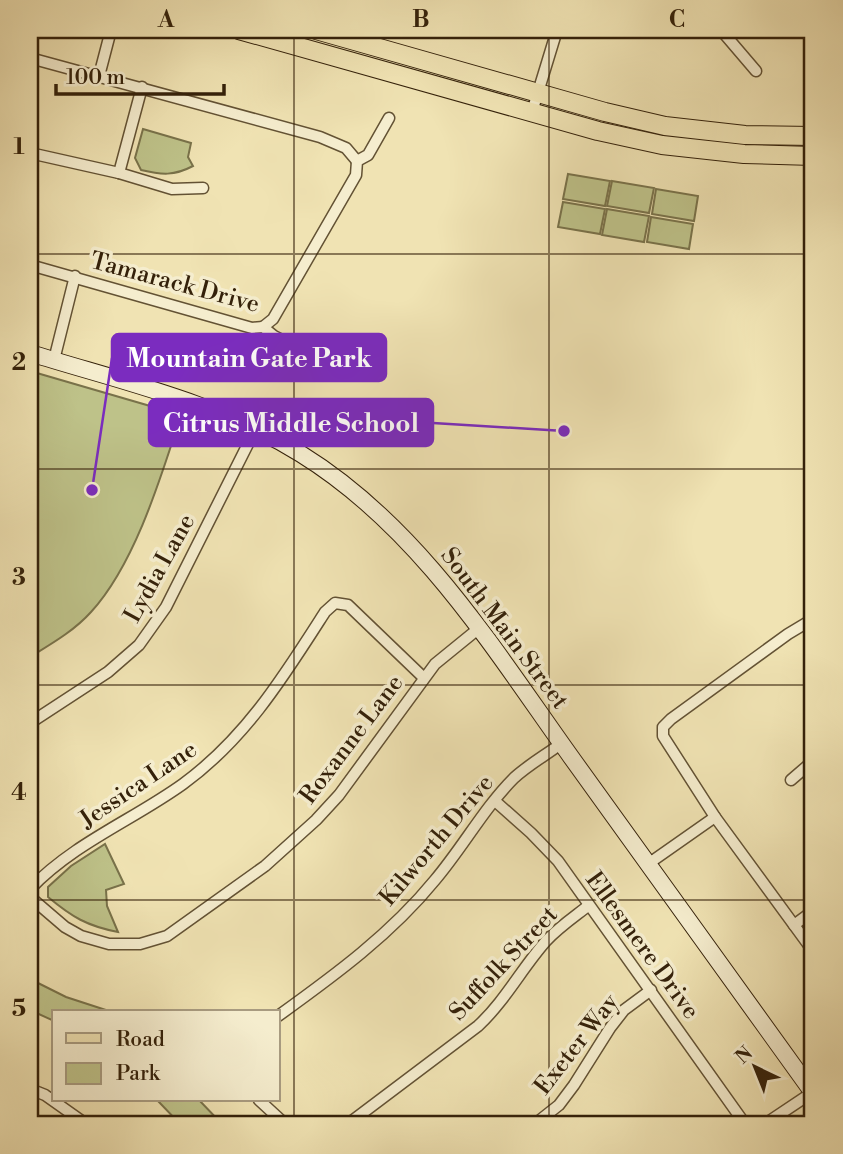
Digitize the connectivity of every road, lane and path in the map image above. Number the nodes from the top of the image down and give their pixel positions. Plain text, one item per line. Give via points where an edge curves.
1 (111, 30) edge
2 (240, 30) edge
3 (316, 30) edge
4 (557, 30) edge
5 (721, 30) edge
6 (30, 58) edge
7 (756, 71) dead end
8 (99, 76) junction
9 (142, 87) junction
10 (537, 93) junction
11 (532, 112) junction
12 (389, 118) dead end
13 (813, 136) edge
14 (30, 153) edge
15 (813, 156) edge
16 (357, 161) junction
17 (119, 173) junction
18 (203, 188) dead end
19 (30, 265) edge
20 (75, 276) junction
21 (263, 327) junction
22 (303, 351) dead end
23 (30, 353) edge
24 (54, 360) junction
25 (256, 428) junction
26 (813, 619) edge
27 (478, 629) junction
28 (424, 678) junction
29 (30, 723) edge
30 (562, 743) junction
31 (813, 761) edge
32 (791, 780) dead end
33 (495, 801) junction
34 (715, 817) junction
35 (648, 863) junction
36 (30, 889) edge
37 (30, 897) edge
38 (588, 906) junction
39 (813, 911) edge
40 (794, 925) junction
41 (813, 951) edge
42 (651, 990) junction
43 (280, 1015) edge
44 (30, 1088) edge
45 (813, 1093) edge
46 (52, 1100) edge
47 (54, 1102) edge
48 (261, 1102) edge
49 (83, 1123) edge
50 (285, 1124) edge
51 (348, 1124) edge
52 (536, 1124) edge
53 (745, 1124) edge
54 (765, 1124) edge

1 - 8 street
2 - 11 main road
3 - 10 main road
4 - 10 street
5 - 7 street
6 - 8 street
8 - 9 street
9 - 16 street via 320,137 346,148
9 - 17 street
10 - 11 street
10 - 13 main road via 665,126 746,135
11 - 15 main road via 662,145
12 - 16 street via 368,155
14 - 17 street
16 - 21 street via 356,175 273,319
17 - 18 street via 172,189
19 - 20 street, Tamarack Drive
20 - 21 street, Tamarack Drive via 253,328
20 - 24 street
21 - 22 street, Tamarack Drive
23 - 24 main road, South Main Street
24 - 25 main road, South Main Street via 189,400
25 - 27 main road, South Main Street via 303,455 375,512 424,558
25 - 29 street, Lydia Lane via 166,607 139,645 108,672
26 - 34 street via 663,727 663,736
27 - 28 street, Roxanne Lane via 444,654
27 - 30 main road, South Main Street
28 - 36 street, Jessica Lane via 348,605 335,603 266,703 230,744 183,784 65,857
28 - 37 street, Roxanne Lane via 339,795 287,849 167,936 141,944 109,944 65,927
30 - 33 street, Kilworth Drive via 515,778
30 - 35 main road, South Main Street
31 - 32 street
33 - 38 street, Ellesmere Drive via 558,861
33 - 43 street, Kilworth Drive via 402,916 361,954
34 - 35 street
34 - 40 street
35 - 45 main road, South Main Street
38 - 42 street, Ellesmere Drive
38 - 51 street, Suffolk Street via 545,943 478,1026
39 - 40 street
40 - 41 street
42 - 52 street, Exeter Way via 624,1010 574,1085
42 - 53 street, Ellesmere Drive
44 - 46 street
45 - 54 street
47 - 49 street
48 - 50 street

